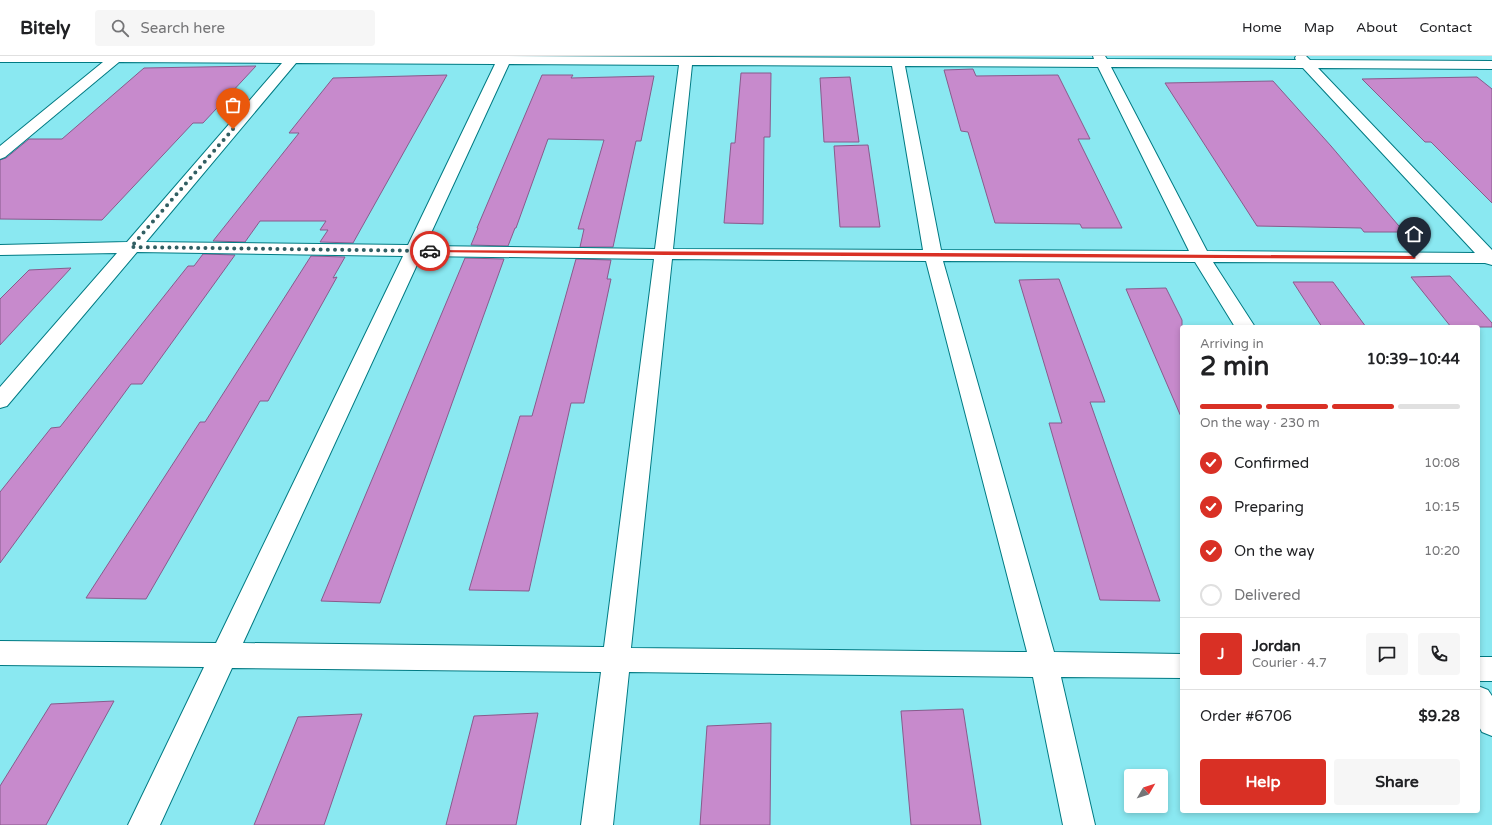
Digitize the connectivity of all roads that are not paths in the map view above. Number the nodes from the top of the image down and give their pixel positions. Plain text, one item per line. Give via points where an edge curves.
1 (0, 58) edge
2 (116, 58) junction
3 (293, 59) junction
4 (504, 60) junction
5 (1101, 60) edge
6 (1303, 60) edge
7 (686, 61) junction
8 (898, 62) junction
9 (1492, 65) edge
10 (0, 154) edge
11 (131, 247) junction
12 (0, 250) edge
13 (414, 250) junction
14 (664, 254) junction
15 (933, 255) junction
16 (1201, 257) junction
17 (1491, 259) edge
18 (1244, 325) edge
19 (0, 401) edge
20 (0, 653) edge
21 (224, 655) junction
22 (616, 660) junction
23 (1044, 664) junction
24 (1180, 666) edge
25 (1480, 669) edge
26 (1492, 669) edge
27 (1480, 702) edge
28 (1492, 722) edge
29 (144, 825) edge
30 (597, 825) edge
31 (1079, 825) edge

1 - 2 street
2 - 3 street
2 - 10 street
3 - 4 street
3 - 11 street
4 - 7 street
4 - 13 street
5 - 6 street
5 - 8 street
5 - 16 street
6 - 9 street
6 - 17 street
7 - 8 street
7 - 14 street
8 - 15 street
11 - 12 street
11 - 13 street
11 - 19 street
13 - 14 street
13 - 21 street
14 - 15 street
14 - 22 street
15 - 16 street
15 - 23 street
16 - 17 street
16 - 18 street
20 - 21 street
21 - 22 street
21 - 29 street
22 - 23 street
22 - 30 street
23 - 24 street
23 - 31 street
25 - 26 street
27 - 28 street

